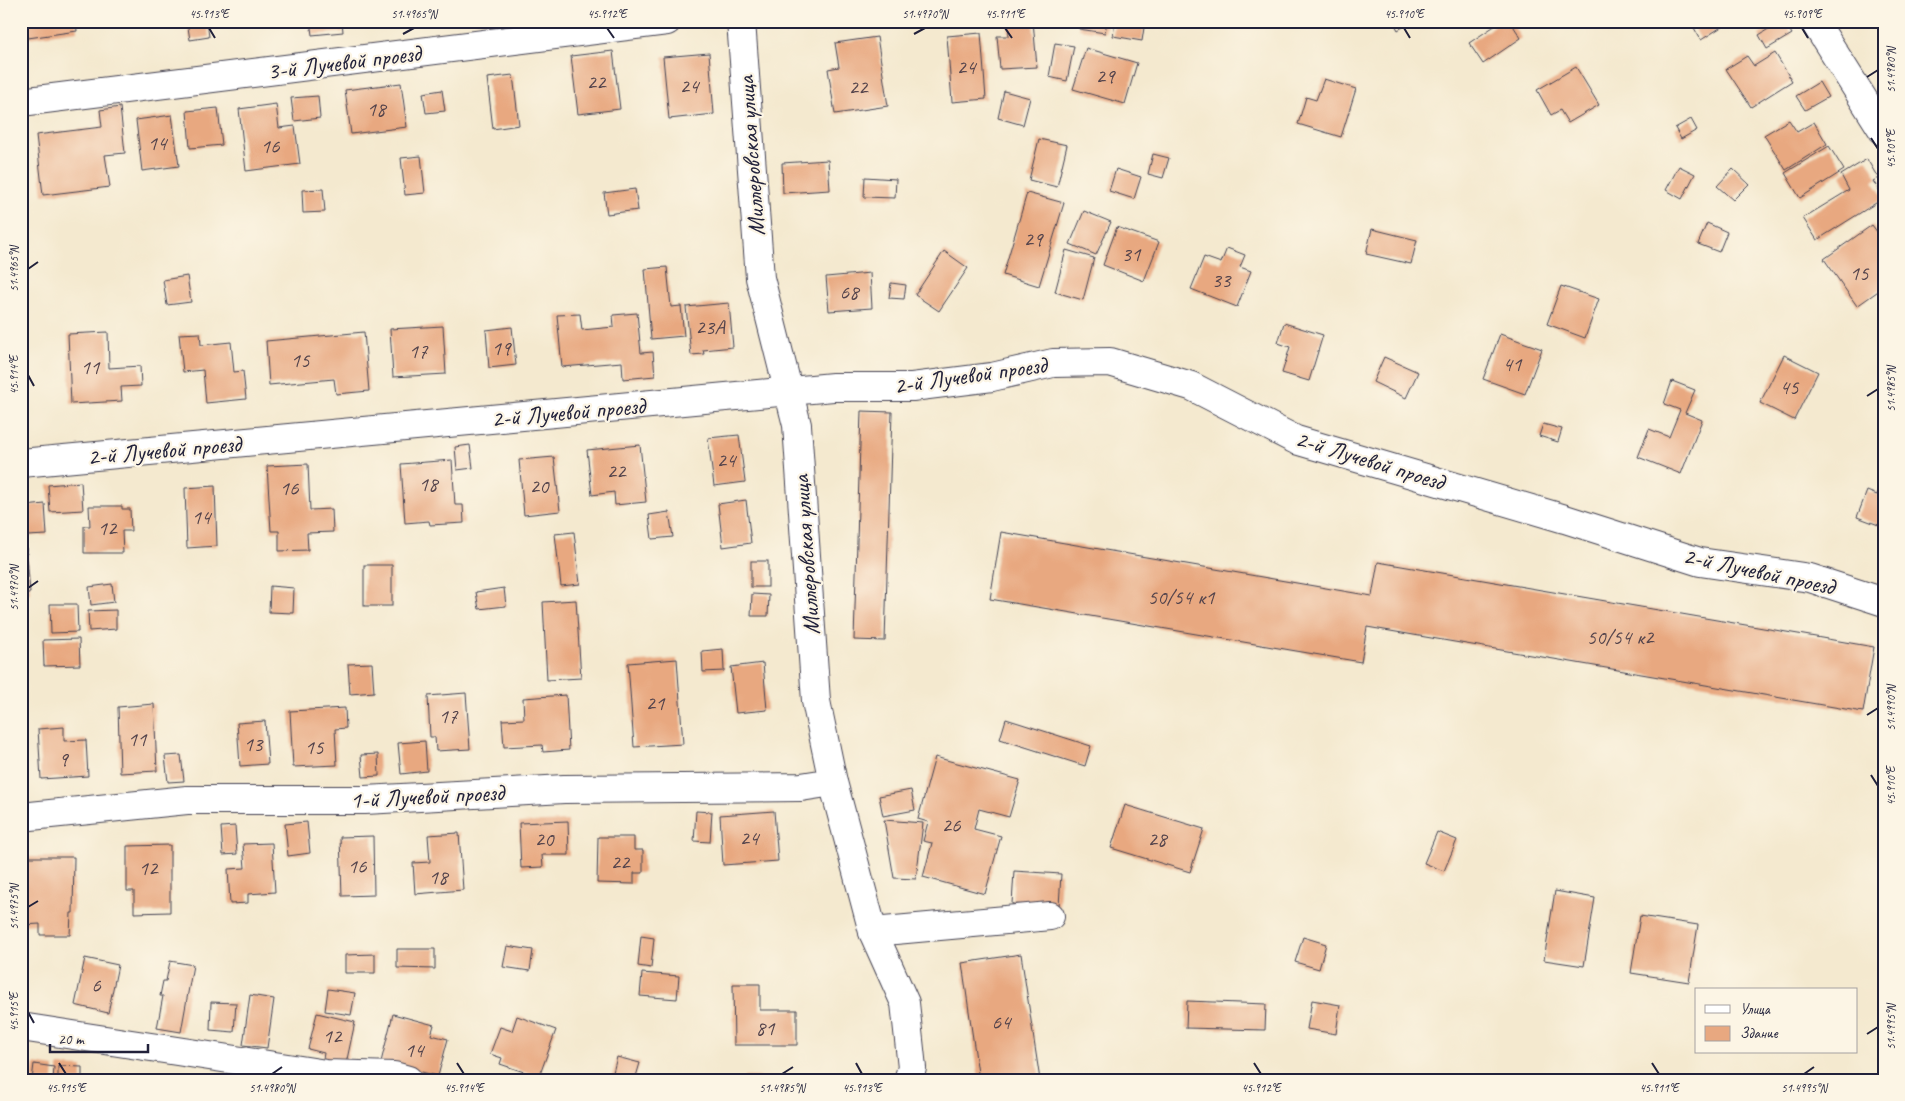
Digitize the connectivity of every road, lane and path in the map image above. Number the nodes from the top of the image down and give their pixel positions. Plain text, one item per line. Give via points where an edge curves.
1 (667, 21) edge
2 (741, 21) edge
3 (1814, 21) edge
4 (21, 102) edge
5 (1884, 132) edge
6 (787, 391) junction
7 (21, 463) edge
8 (1884, 602) edge
9 (833, 782) junction
10 (21, 817) edge
11 (1050, 916) dead end
12 (873, 932) junction
13 (21, 1027) edge
14 (326, 1077) edge
15 (408, 1080) edge
16 (908, 1080) edge

1 - 4 street, 3-й Лучевой проезд
2 - 6 street, Миллеровская улица via 760,278
3 - 5 street
6 - 7 street, 2-й Лучевой проезд
6 - 8 street, 2-й Лучевой проезд via 833,387 912,387 992,377 1053,363 1110,362 1191,386 1296,440 1700,562 1810,578
6 - 9 street, Миллеровская улица via 797,425 816,701
9 - 10 street, 1-й Лучевой проезд via 801,788 564,789 365,800 187,800
9 - 12 street, Миллеровская улица
11 - 12 street
12 - 16 street, Миллеровская улица via 905,1003 912,1068
13 - 14 street
14 - 15 street via 394,1076

